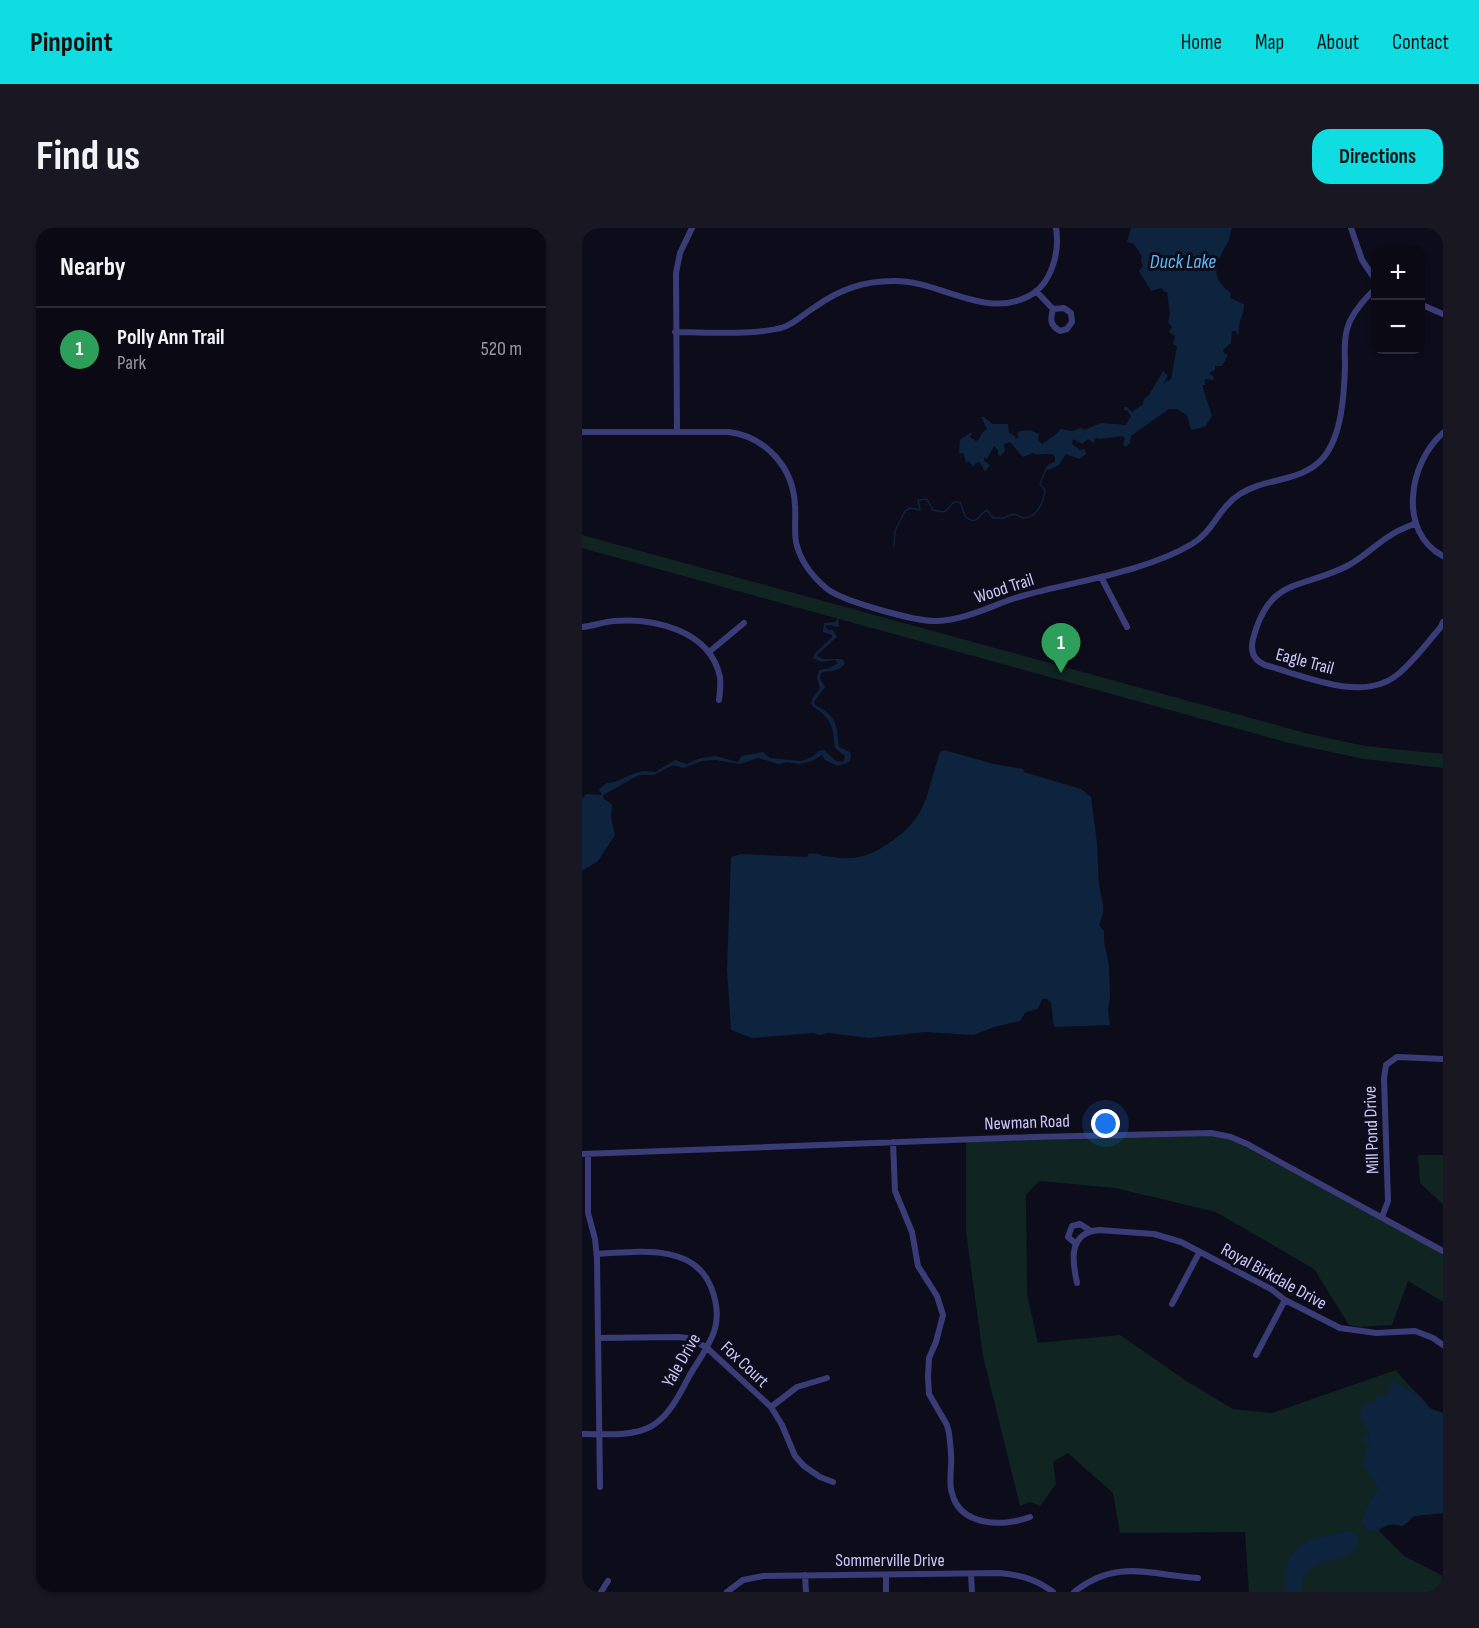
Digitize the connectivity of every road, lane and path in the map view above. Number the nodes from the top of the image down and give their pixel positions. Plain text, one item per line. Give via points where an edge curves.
1 (692, 228) edge
2 (1056, 228) edge
3 (1351, 228) edge
4 (1371, 273) edge
5 (1036, 291) junction
6 (1371, 294) edge
7 (1425, 306) edge
8 (1053, 309) dead end
9 (1443, 314) edge
10 (675, 332) junction
11 (582, 432) edge
12 (677, 432) junction
13 (1443, 433) edge
14 (1416, 523) junction
15 (1443, 556) edge
16 (1101, 576) junction
17 (1443, 622) edge
18 (744, 623) dead end
19 (582, 627) edge
20 (1128, 627) dead end
21 (709, 652) junction
22 (719, 700) dead end
23 (1443, 1059) edge
24 (893, 1142) junction
25 (585, 1154) edge
26 (1382, 1217) junction
27 (1091, 1231) junction
28 (1076, 1244) junction
29 (1443, 1251) edge
30 (1199, 1252) junction
31 (597, 1254) junction
32 (1077, 1283) dead end
33 (1285, 1300) junction
34 (1172, 1304) dead end
35 (598, 1338) junction
36 (1443, 1345) edge
37 (706, 1347) junction
38 (1256, 1355) dead end
39 (827, 1378) dead end
40 (771, 1407) junction
41 (582, 1434) edge
42 (599, 1434) junction
43 (833, 1482) dead end
44 (600, 1487) dead end
45 (1030, 1517) dead end
46 (971, 1574) junction
47 (806, 1575) junction
48 (886, 1575) junction
49 (1198, 1578) dead end
50 (608, 1581) dead end
51 (601, 1592) edge
52 (727, 1592) edge
53 (806, 1592) edge
54 (886, 1592) edge
55 (972, 1592) edge
56 (1053, 1592) edge
57 (1074, 1592) edge

1 - 10 street via 676,273
2 - 5 street via 1056,258
3 - 4 street
5 - 8 street
5 - 10 street via 1016,301 991,303 924,284 884,282 841,292 787,326 766,331
6 - 16 street, Wood Trail via 1348,326 1339,420 1333,441 1316,466 1239,494 1201,539 1186,547
7 - 9 street
10 - 12 street
11 - 12 street, Wood Trail
12 - 16 street, Wood Trail via 740,434 774,454 784,466 794,495 796,544 803,562 830,591 853,601 939,621
13 - 14 street via 1429,449 1413,491
14 - 15 street via 1423,538
14 - 17 street, Eagle Trail via 1392,534 1350,565 1277,594 1260,616 1252,651 1256,660 1265,665 1346,687 1364,688 1382,684 1398,674
16 - 20 street
18 - 21 street
19 - 21 street via 615,621 664,625 683,632
21 - 22 street via 720,678
23 - 26 street, Mill Pond Drive via 1397,1057 1386,1065 1388,1201
24 - 25 street, Newman Road
24 - 26 street, Newman Road via 1211,1133 1247,1144
24 - 45 street via 895,1191 912,1232 918,1266 937,1296 942,1315 929,1358 928,1377 929,1394 948,1433 952,1494 959,1507 982,1521 997,1524
25 - 31 street via 588,1213
26 - 29 street, Newman Road
27 - 28 street
27 - 28 street, Royal Birkdale Drive via 1080,1224 1072,1226 1068,1237
27 - 30 street, Royal Birkdale Drive via 1154,1234
28 - 32 street, Royal Birkdale Drive
30 - 33 street, Royal Birkdale Drive
30 - 34 street
31 - 35 street
31 - 37 street, Yale Drive via 660,1252 678,1256 698,1269 715,1297 717,1317
33 - 36 street, Royal Birkdale Drive via 1340,1328 1376,1333 1415,1331
33 - 38 street
35 - 37 street, Fox Court via 678,1336
35 - 42 street
37 - 40 street, Fox Court
37 - 42 street, Yale Drive via 669,1410 657,1422 634,1432
39 - 40 street via 797,1387
40 - 43 street, Fox Court via 795,1456 820,1477
41 - 42 street, Yale Drive
42 - 44 street
46 - 48 street, Sommerville Drive
46 - 55 street
46 - 56 street, Sommerville Drive via 1022,1575
47 - 48 street, Sommerville Drive
47 - 52 street, Sommerville Drive via 743,1580
47 - 53 street
48 - 54 street
49 - 57 street via 1126,1570 1105,1574
50 - 51 street

